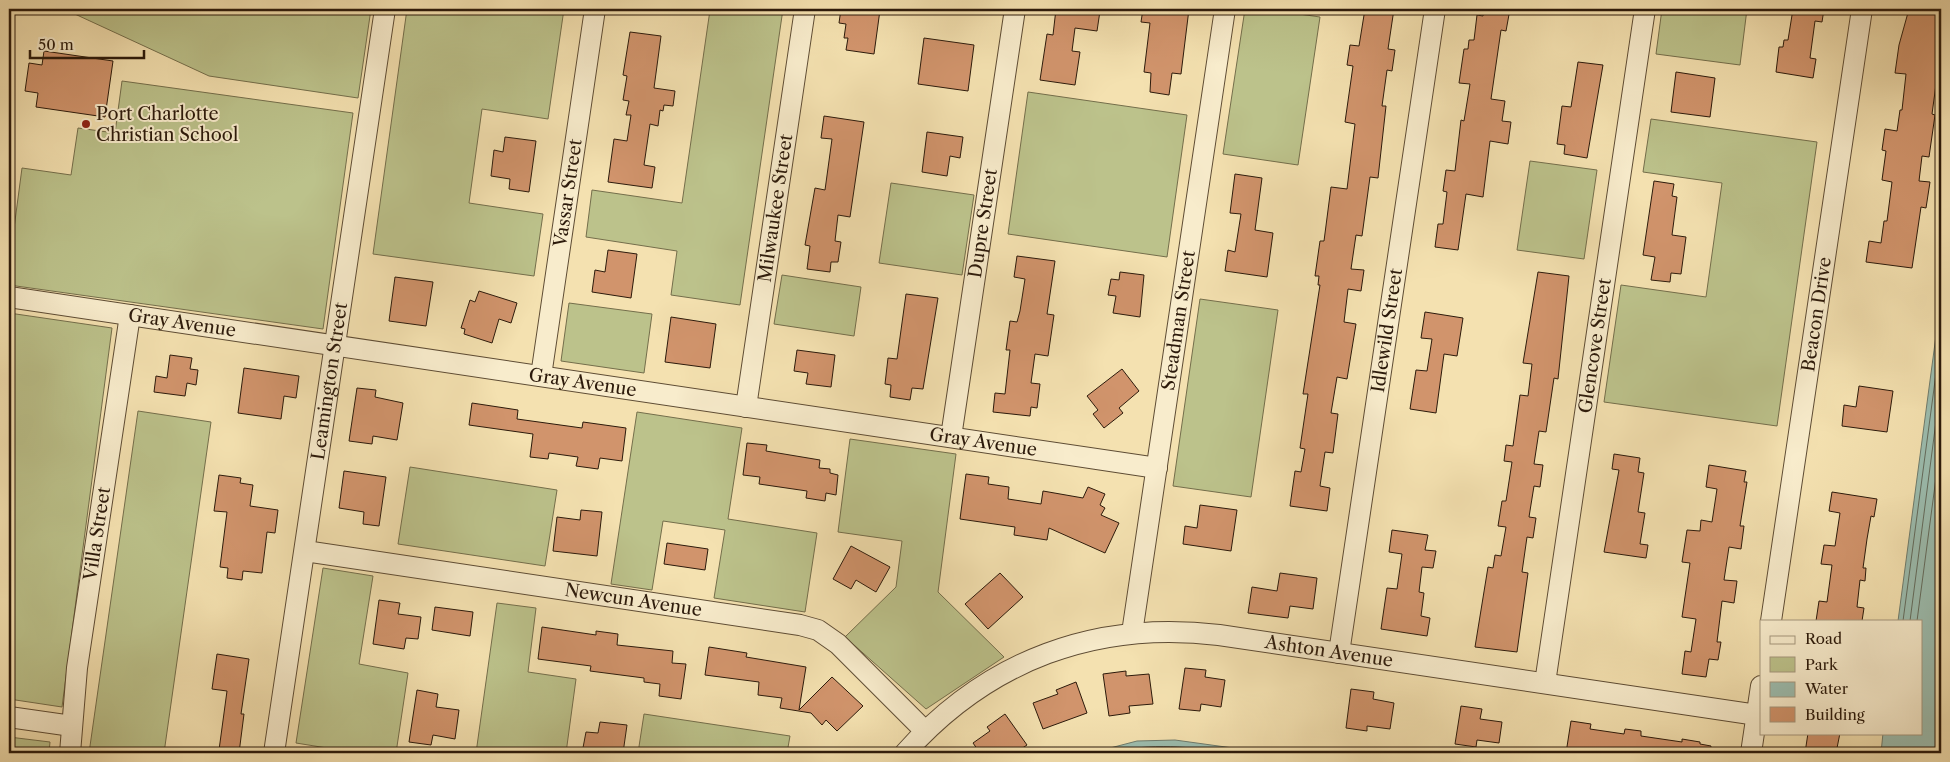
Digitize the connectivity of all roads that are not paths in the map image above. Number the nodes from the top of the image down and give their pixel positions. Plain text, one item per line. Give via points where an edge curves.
1 (385, 9) edge
2 (595, 9) edge
3 (805, 9) edge
4 (1015, 9) edge
5 (1225, 9) edge
6 (1435, 9) edge
7 (1645, 9) edge
8 (1862, 9) edge
9 (9, 297) edge
10 (130, 315) junction
11 (335, 346) junction
12 (541, 376) junction
13 (746, 407) junction
14 (951, 437) junction
15 (1157, 468) junction
16 (305, 551) junction
17 (1771, 620) edge
18 (1132, 633) junction
19 (1339, 653) junction
20 (1545, 683) junction
21 (1760, 693) edge
22 (1757, 715) junction
23 (9, 717) edge
24 (72, 726) junction
25 (925, 731) junction
26 (70, 753) edge
27 (274, 753) edge
28 (905, 753) edge
29 (1751, 753) edge

1 - 11 street, Leamington Street
2 - 12 street, Vassar Street
3 - 13 street, Milwaukee Street
4 - 14 street, Dupre Street
5 - 15 street, Steadman Street
6 - 19 street, Idlewild Street
7 - 20 street, Glencove Street
8 - 17 street, Beacon Drive
9 - 10 street, Gray Avenue
10 - 11 street, Gray Avenue
10 - 24 street, Villa Street via 77,668
11 - 12 street, Gray Avenue
11 - 16 street, Leamington Street
12 - 13 street, Gray Avenue
13 - 14 street, Gray Avenue
14 - 15 street, Gray Avenue
15 - 18 street, Steadman Street
16 - 25 street, Newcun Avenue via 818,630 838,644
16 - 27 street, Leamington Street
18 - 19 street, Ashton Avenue via 1195,632
18 - 25 street, Ashton Avenue via 1077,644 1016,666 975,690
19 - 20 street, Ashton Avenue
20 - 22 street, Ashton Avenue
21 - 22 street
22 - 29 street
23 - 24 street
24 - 26 street, Villa Street
25 - 28 street, Ashton Avenue

